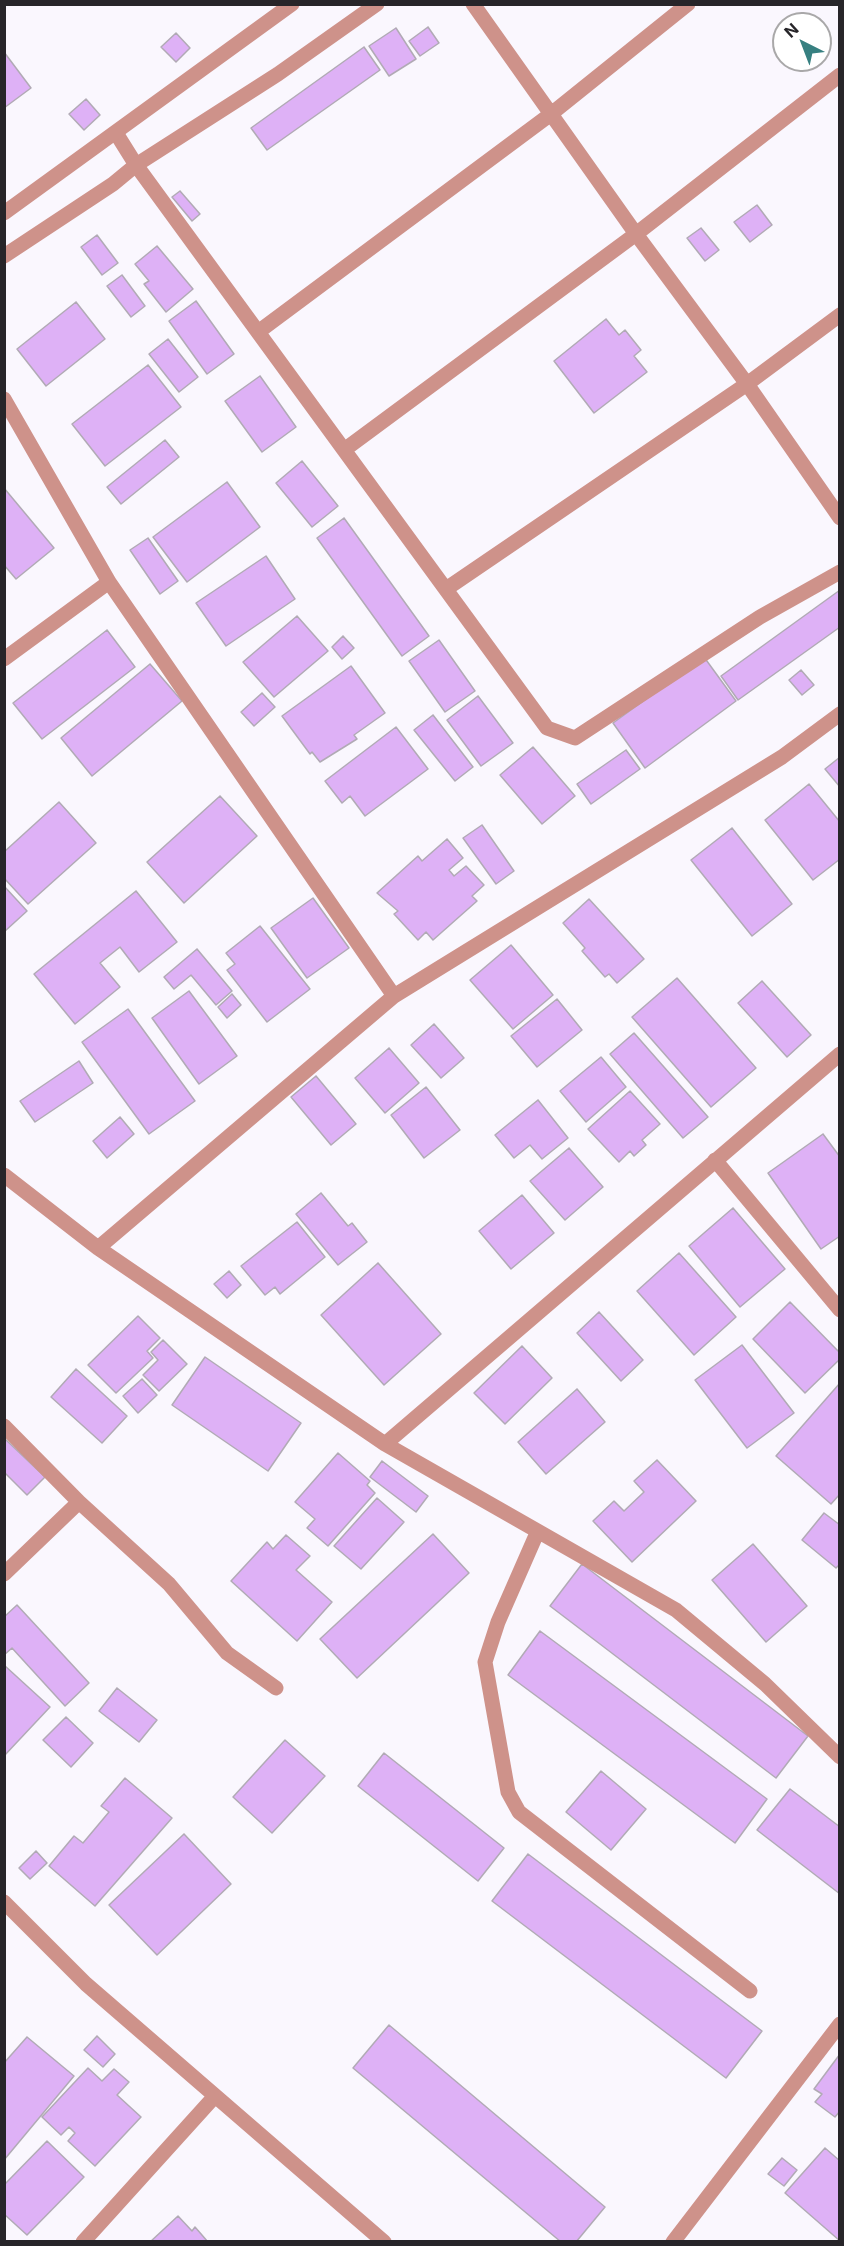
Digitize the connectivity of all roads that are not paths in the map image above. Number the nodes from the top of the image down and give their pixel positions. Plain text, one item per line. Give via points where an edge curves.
1 (292, 4) edge
2 (376, 4) edge
3 (473, 4) edge
4 (688, 4) edge
5 (840, 75) edge
6 (551, 114) junction
7 (116, 133) junction
8 (136, 165) junction
9 (4, 213) edge
10 (636, 234) junction
11 (4, 256) edge
12 (840, 315) edge
13 (258, 332) junction
14 (747, 384) junction
15 (4, 399) edge
16 (344, 450) junction
17 (840, 518) edge
18 (840, 572) edge
19 (109, 582) junction
20 (446, 589) junction
21 (4, 659) edge
22 (840, 714) edge
23 (394, 996) junction
24 (840, 1054) edge
25 (715, 1160) junction
26 (4, 1175) edge
27 (98, 1248) junction
28 (840, 1311) edge
29 (4, 1426) edge
30 (385, 1444) junction
31 (79, 1502) junction
32 (537, 1533) junction
33 (4, 1574) edge
34 (276, 1688) dead end
35 (840, 1756) edge
36 (4, 1902) edge
37 (750, 1991) dead end
38 (840, 2024) edge
39 (215, 2096) junction
40 (83, 2241) edge
41 (384, 2241) edge
42 (673, 2241) edge

1 - 7 street
2 - 8 street via 278,74
3 - 6 street
4 - 6 street
5 - 10 street
6 - 10 street
6 - 13 street
7 - 8 street
7 - 9 street
8 - 11 street
8 - 13 street
10 - 14 street
10 - 16 street
12 - 14 street
13 - 16 street
14 - 17 street
14 - 20 street
15 - 19 street
16 - 20 street
18 - 20 street via 750,623 575,738 547,728
19 - 21 street
19 - 23 street
22 - 23 street via 782,757
23 - 27 street
24 - 25 street
25 - 28 street
25 - 30 street
26 - 27 street
27 - 30 street
29 - 31 street
30 - 32 street
31 - 33 street
31 - 34 street via 169,1584 227,1653
32 - 35 street via 676,1610 765,1684
32 - 37 street via 485,1662 508,1792 519,1812
36 - 39 street via 86,1984
38 - 42 street
39 - 40 street
39 - 41 street

